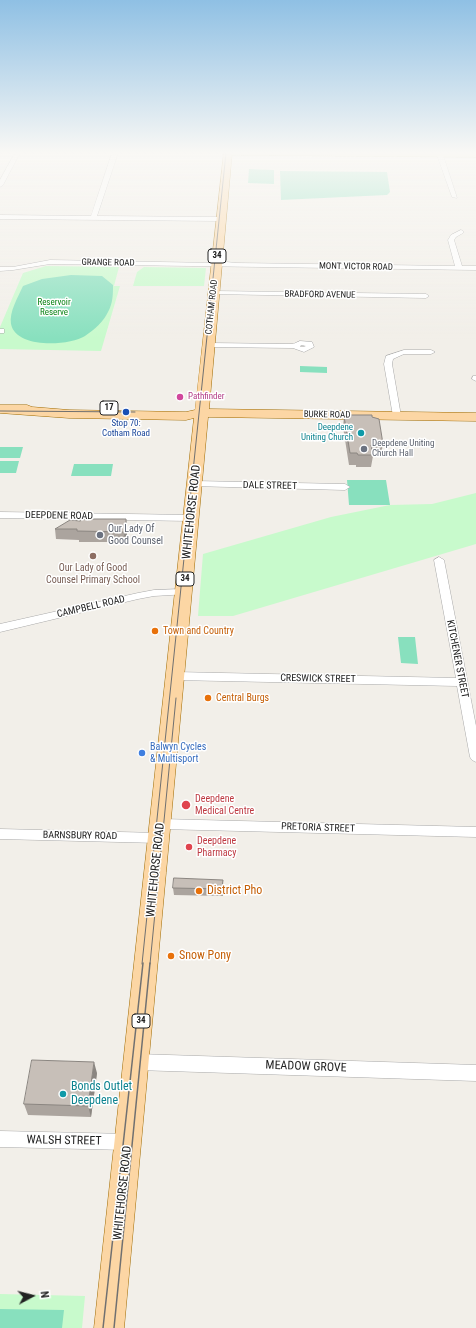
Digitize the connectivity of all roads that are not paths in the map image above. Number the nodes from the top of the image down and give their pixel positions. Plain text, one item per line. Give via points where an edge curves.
1 (94, 215) edge
2 (221, 215) edge
3 (0, 217) edge
4 (93, 218) junction
5 (221, 219) junction
6 (460, 232) dead end
7 (216, 265) junction
8 (459, 268) junction
9 (476, 268) edge
10 (0, 269) edge
11 (214, 293) junction
12 (426, 296) dead end
13 (208, 345) junction
14 (295, 346) dead end
15 (431, 352) dead end
16 (0, 409) edge
17 (202, 413) junction
18 (397, 416) junction
19 (476, 417) edge
20 (194, 484) junction
21 (345, 487) dead end
22 (0, 515) edge
23 (191, 518) junction
24 (439, 560) dead end
25 (184, 592) junction
26 (0, 628) edge
27 (175, 676) junction
28 (462, 682) junction
29 (476, 757) edge
30 (160, 831) junction
31 (476, 832) edge
32 (0, 834) edge
33 (136, 1062) junction
34 (476, 1073) edge
35 (0, 1139) edge
36 (128, 1142) junction
37 (109, 1328) edge

1 - 4 street
2 - 5 main road, COTHAM ROAD / 34
3 - 4 street
4 - 5 street
5 - 7 main road, COTHAM ROAD / 34
6 - 8 street via 451,240
7 - 8 street, MONT VICTOR ROAD
7 - 10 street, GRANGE ROAD via 50,262
7 - 11 main road, COTHAM ROAD / 34
8 - 9 street, MONT VICTOR ROAD
11 - 12 street, BRADFORD AVENUE
11 - 13 main road, COTHAM ROAD / 34
13 - 14 street
13 - 17 main road, COTHAM ROAD / 34
15 - 18 street via 394,354 389,358
16 - 17 main road, BURKE ROAD / 17 via 44,413 186,416
17 - 18 main road, BURKE ROAD / 17
17 - 20 main road, WHITEHORSE ROAD / 34
18 - 19 main road, BURKE ROAD / 17
20 - 21 street, DALE STREET
20 - 23 main road, WHITEHORSE ROAD / 34
22 - 23 street, DEEPDENE ROAD
23 - 25 main road, WHITEHORSE ROAD / 34
24 - 28 street, KITCHENER STREET
25 - 26 street, CAMPBELL ROAD via 138,596
25 - 27 main road, WHITEHORSE ROAD / 34
27 - 28 street, CRESWICK STREET
27 - 30 main road, WHITEHORSE ROAD / 34
28 - 29 street, KITCHENER STREET
30 - 31 street, PRETORIA STREET
30 - 32 street, BARNSBURY ROAD
30 - 33 main road, WHITEHORSE ROAD / 34
33 - 34 street, MEADOW GROVE
33 - 36 main road, WHITEHORSE ROAD / 34
35 - 36 street, WALSH STREET
36 - 37 main road, WHITEHORSE ROAD / 34

